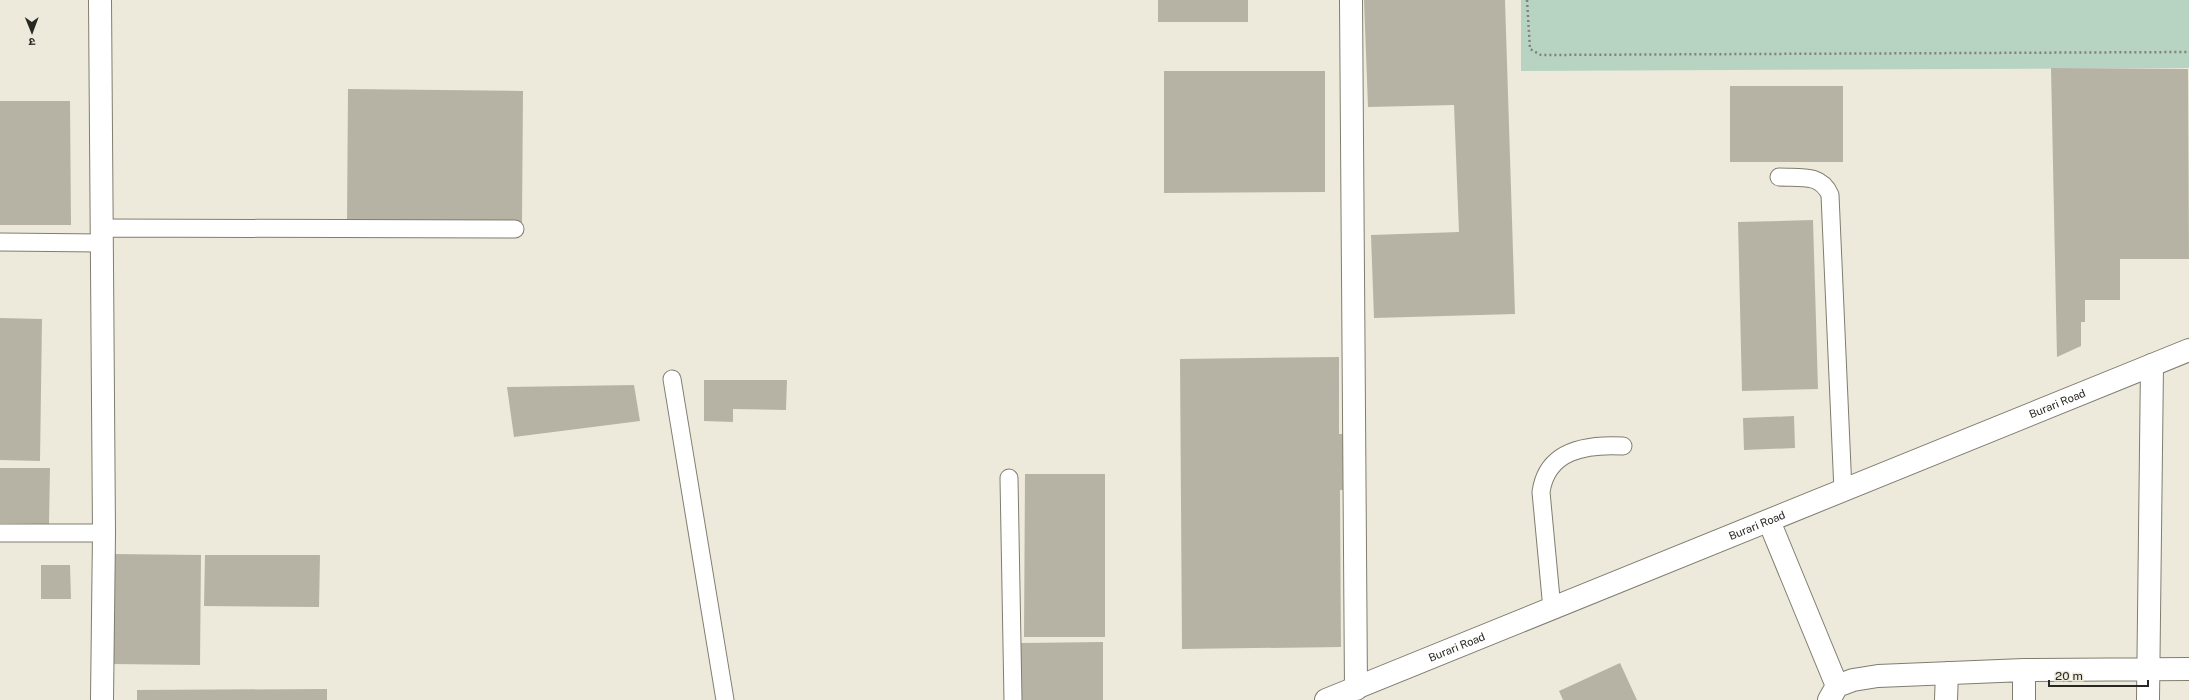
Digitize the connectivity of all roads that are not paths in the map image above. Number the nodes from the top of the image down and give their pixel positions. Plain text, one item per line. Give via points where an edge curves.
1 (100, 0) edge
2 (1351, 0) edge
3 (1779, 177) dead end
4 (515, 229) dead end
5 (100, 236) junction
6 (0, 242) edge
7 (2189, 350) edge
8 (2152, 365) junction
9 (672, 379) dead end
10 (1623, 446) dead end
11 (1009, 478) dead end
12 (1843, 491) junction
13 (1769, 521) junction
14 (0, 533) edge
15 (104, 533) junction
16 (1552, 609) junction
17 (2148, 669) junction
18 (2189, 669) edge
19 (2024, 670) junction
20 (1947, 674) junction
21 (1356, 689) junction
22 (1833, 693) edge
23 (102, 700) edge
24 (725, 700) edge
25 (1013, 700) edge
26 (1326, 700) edge
27 (1946, 700) edge
28 (2024, 700) edge
29 (2148, 700) edge

1 - 5 street
2 - 21 street
3 - 12 lane via 1816,180 1826,185 1830,195
4 - 5 lane
5 - 6 lane
5 - 15 street
7 - 8 street, Burari Road
8 - 12 street, Burari Road
8 - 17 street
9 - 24 lane
10 - 16 lane via 1600,446 1575,451 1556,459 1543,479 1541,492
11 - 25 lane
12 - 13 street, Burari Road
13 - 16 street, Burari Road
13 - 22 street
14 - 15 lane
15 - 23 street
16 - 21 street, Burari Road
17 - 18 street
17 - 19 street
17 - 29 street
19 - 20 street
19 - 28 street
20 - 22 street via 1878,676 1853,680
20 - 27 street
21 - 26 street, Burari Road

